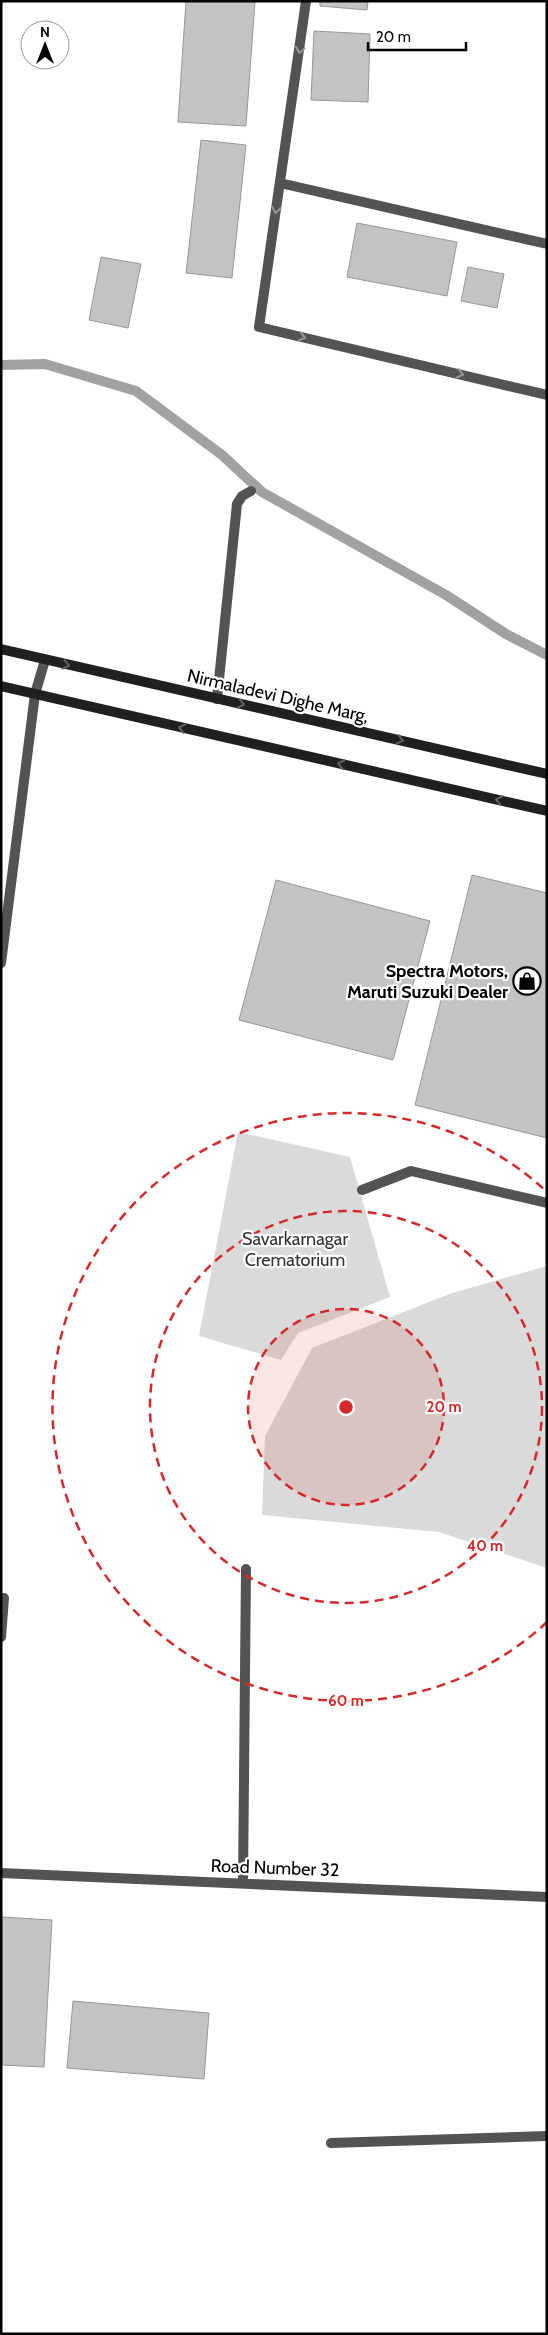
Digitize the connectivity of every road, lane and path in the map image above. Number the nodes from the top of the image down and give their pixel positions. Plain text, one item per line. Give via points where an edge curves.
1 (306, 1) edge
2 (280, 183) junction
3 (547, 244) edge
4 (547, 395) edge
5 (250, 491) dead end
6 (1, 649) edge
7 (45, 660) junction
8 (1, 686) edge
9 (35, 694) junction
10 (217, 699) junction
11 (547, 774) edge
12 (547, 811) edge
13 (1, 963) edge
14 (362, 1190) dead end
15 (547, 1203) edge
16 (246, 1568) dead end
17 (1, 1598) edge
18 (1, 1637) edge
19 (1, 1873) edge
20 (243, 1883) junction
21 (547, 1897) edge
22 (547, 2136) edge
23 (331, 2143) dead end

1 -> 2 street
2 - 3 street
2 -> 4 street via 259,327
5 - 10 street via 237,504
6 - 7 main road, Nirmaladevi Dighe Marg,
7 - 9 street
7 -> 10 main road, Nirmaladevi Dighe Marg,
8 - 9 main road
12 -> 9 main road
9 - 13 street
10 -> 11 main road, Nirmaladevi Dighe Marg,
14 - 15 street via 411,1171
16 - 20 street
17 - 18 street via 4,1598
19 - 20 street, Road Number 32
20 - 21 street, Road Number 32
22 - 23 street

